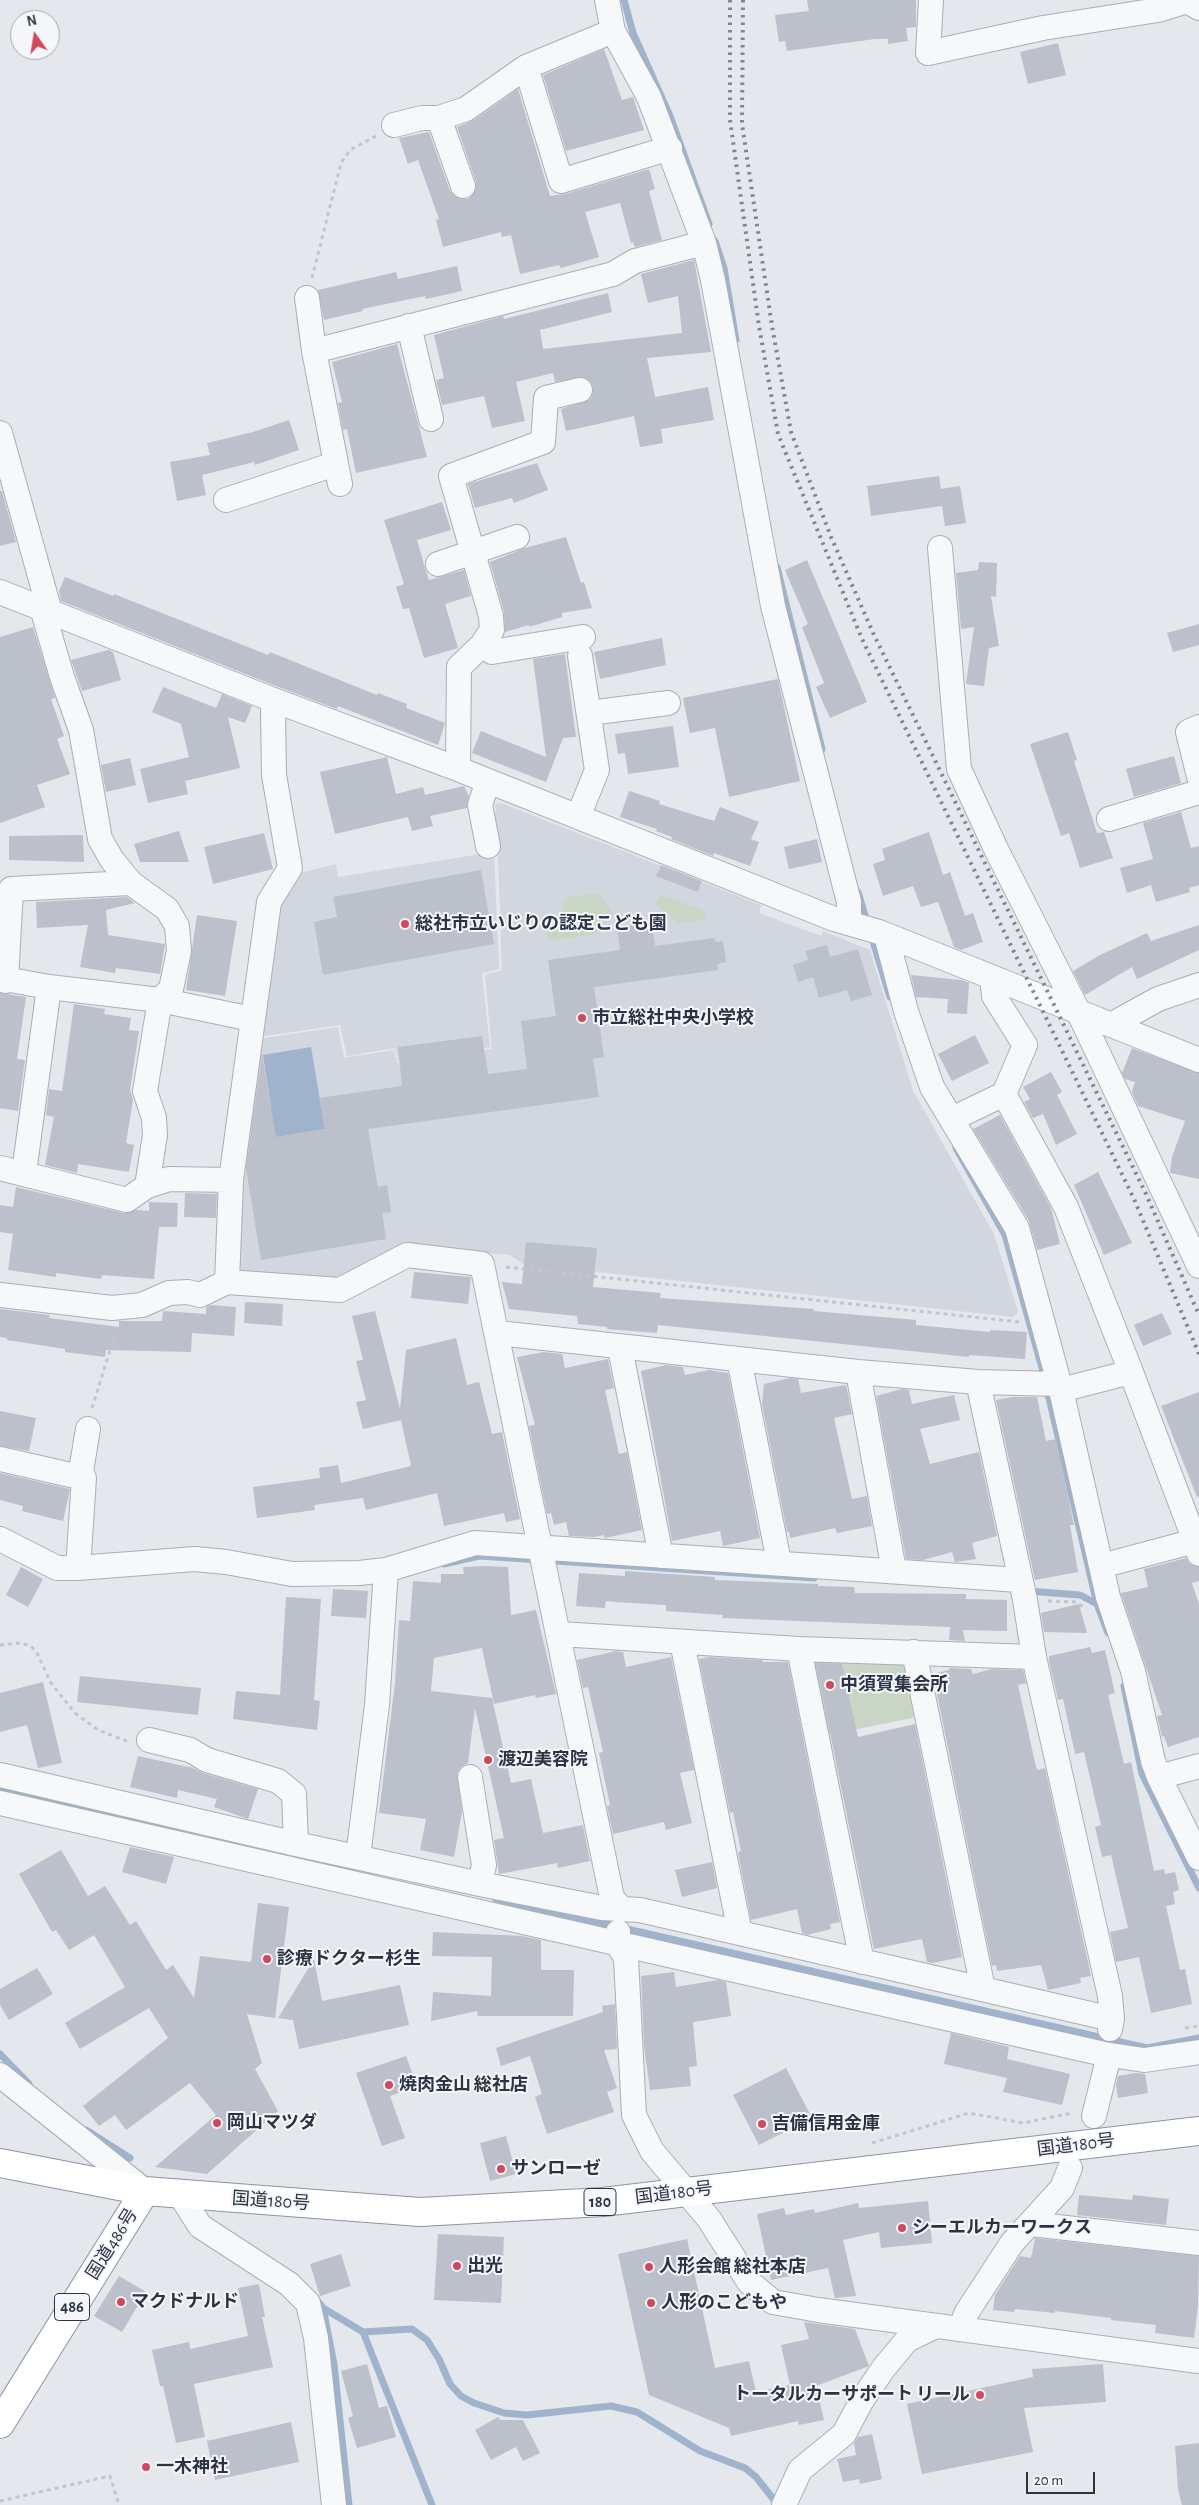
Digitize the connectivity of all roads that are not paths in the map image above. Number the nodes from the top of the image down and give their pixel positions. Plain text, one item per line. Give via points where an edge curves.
1 (607, 0) edge
2 (931, 0) edge
3 (1191, 3) edge
4 (613, 30) junction
5 (526, 66) junction
6 (438, 118) junction
7 (394, 126) road end
8 (670, 148) junction
9 (463, 186) dead end
10 (704, 243) junction
11 (307, 298) road end
12 (409, 326) junction
13 (314, 351) junction
14 (580, 390) dead end
15 (431, 419) dead end
16 (0, 433) edge
17 (8, 500) edge
18 (226, 500) dead end
19 (518, 537) dead end
20 (940, 548) dead end
21 (473, 552) junction
22 (438, 564) dead end
23 (0, 592) edge
24 (46, 610) junction
25 (482, 645) junction
26 (276, 701) junction
27 (668, 703) dead end
28 (589, 713) junction
29 (1199, 727) edge
30 (458, 769) junction
31 (1199, 777) edge
32 (488, 781) junction
33 (1199, 792) edge
34 (578, 817) junction
35 (1109, 819) dead end
36 (488, 846) dead end
37 (131, 883) junction
38 (870, 929) junction
39 (992, 976) junction
40 (3, 980) edge
41 (1199, 985) edge
42 (50, 987) junction
43 (160, 1000) junction
44 (1079, 1013) junction
45 (252, 1020) junction
46 (1111, 1025) junction
47 (1199, 1060) edge
48 (1004, 1094) junction
49 (952, 1119) junction
50 (0, 1168) edge
51 (24, 1173) junction
52 (231, 1180) junction
53 (147, 1186) junction
54 (1199, 1266) edge
55 (227, 1282) junction
56 (0, 1295) edge
57 (498, 1333) junction
58 (620, 1348) junction
59 (739, 1359) junction
60 (858, 1372) junction
61 (1131, 1372) junction
62 (978, 1382) junction
63 (1053, 1386) junction
64 (88, 1429) road end
65 (0, 1460) edge
66 (80, 1477) junction
67 (2, 1544) edge
68 (1197, 1548) edge
69 (661, 1556) junction
70 (542, 1557) junction
71 (779, 1562) junction
72 (1101, 1566) junction
73 (78, 1568) junction
74 (386, 1570) junction
75 (894, 1570) junction
76 (1022, 1590) junction
77 (560, 1634) junction
78 (682, 1642) junction
79 (799, 1649) junction
80 (914, 1652) junction
81 (1034, 1657) junction
82 (149, 1740) road end
83 (1199, 1766) edge
84 (0, 1775) edge
85 (470, 1777) dead end
86 (1159, 1777) junction
87 (0, 1803) edge
88 (296, 1844) junction
89 (358, 1857) junction
90 (1199, 1858) edge
91 (480, 1884) junction
92 (619, 1927) junction
93 (740, 1933) junction
94 (862, 1962) junction
95 (982, 1989) junction
96 (1199, 2052) edge
97 (1109, 2054) junction
98 (0, 2075) edge
99 (1094, 2112) road end
100 (1199, 2131) edge
101 (0, 2163) edge
102 (1070, 2168) dead end
103 (145, 2191) junction
104 (685, 2192) junction
105 (179, 2194) junction
106 (1031, 2224) junction
107 (1199, 2243) edge
108 (936, 2326) junction
109 (960, 2329) junction
110 (1199, 2361) edge
111 (0, 2424) edge
112 (334, 2505) edge
113 (784, 2505) edge

1 - 4 street
2 - 3 street via 928,53 1043,28
4 - 5 street
4 - 8 street via 649,97
5 - 6 street via 466,109
5 - 8 street via 560,181
6 - 7 street via 422,118
6 - 9 street
8 - 10 street
10 - 12 street via 635,261 613,274
10 - 38 street via 773,606 849,902
11 - 13 street
12 - 13 street
12 - 15 street
13 - 18 street via 338,474
14 - 21 street via 546,398 543,442 451,476
16 - 17 street
17 - 24 street
19 - 21 street
20 - 44 street via 959,769
21 - 22 street
21 - 25 street via 491,616 492,630
23 - 24 street
24 - 26 street
24 - 37 street via 62,677 81,730 100,839
25 - 28 street via 492,652 582,647
25 - 30 street via 460,667
26 - 30 street
26 - 45 street via 273,712 274,775 290,868 269,902
27 - 28 street
28 - 34 street via 597,770
29 - 31 street via 1188,732
30 - 32 street
32 - 34 street
32 - 36 street via 480,805
33 - 35 street
34 - 38 street
37 - 40 street via 11,889
37 - 43 street via 166,909 176,926 179,951 170,988
38 - 39 street
38 - 49 street via 906,1011 932,1087
39 - 44 street
39 - 48 street via 994,996 1025,1046
40 - 42 street
41 - 46 street via 1158,999
42 - 43 street
42 - 51 street
43 - 45 street
43 - 53 street via 145,1090 154,1118 155,1135
44 - 46 street
44 - 54 street
45 - 52 street
46 - 47 street
48 - 49 street
48 - 61 street via 1066,1207
49 - 63 street via 1017,1228
50 - 51 street
51 - 53 street via 127,1200
52 - 53 street via 169,1180
52 - 55 street
55 - 56 street via 200,1295 168,1293 142,1305 112,1308
55 - 57 street via 340,1290 407,1255 482,1264
57 - 58 street
57 - 70 street
58 - 59 street
58 - 69 street
59 - 60 street
59 - 71 street
60 - 62 street
60 - 75 street
61 - 63 street
61 - 68 street
62 - 63 street
62 - 76 street
63 - 72 street
64 - 66 street
65 - 66 street
66 - 73 street via 84,1478
67 - 73 street via 58,1568
68 - 72 street
69 - 70 street
69 - 71 street
70 - 74 street via 475,1543
70 - 77 street
71 - 75 street
72 - 86 street via 1111,1635 1133,1671
73 - 74 street via 195,1559 292,1574
74 - 89 street via 377,1705
75 - 76 street
76 - 81 street
77 - 78 street
77 - 92 street
78 - 79 street
78 - 93 street
79 - 80 street
79 - 94 street
80 - 81 street
80 - 95 street
81 - 95 street via 1110,1996 1111,2024
82 - 88 street via 190,1750 207,1760 278,1781 294,1794
83 - 86 street
84 - 88 street
85 - 91 street via 484,1865
86 - 90 street
87 - 92 street
88 - 89 street
89 - 91 street
91 - 92 street via 602,1908
92 - 93 street via 640,1910
92 - 97 street
92 - 104 street via 626,1958 634,2115 652,2151
93 - 94 street
94 - 95 street
96 - 97 street via 1144,2060
97 - 99 street
98 - 103 street
100 - 104 highway, 国道180号 / 180
101 - 103 highway, 国道180号 / 180
102 - 106 street via 1062,2188
103 - 105 highway, 国道180号 / 180
103 - 111 highway, 国道486号 / 486
104 - 105 highway, 国道180号 / 180 via 584,2203 420,2212
104 - 108 street via 709,2219 750,2282 773,2302
105 - 112 street via 200,2226 289,2284 308,2303 316,2338
106 - 107 street
106 - 109 street via 1012,2242
108 - 109 street
108 - 113 street via 907,2340 901,2347 862,2400 844,2434 800,2470
109 - 110 street

